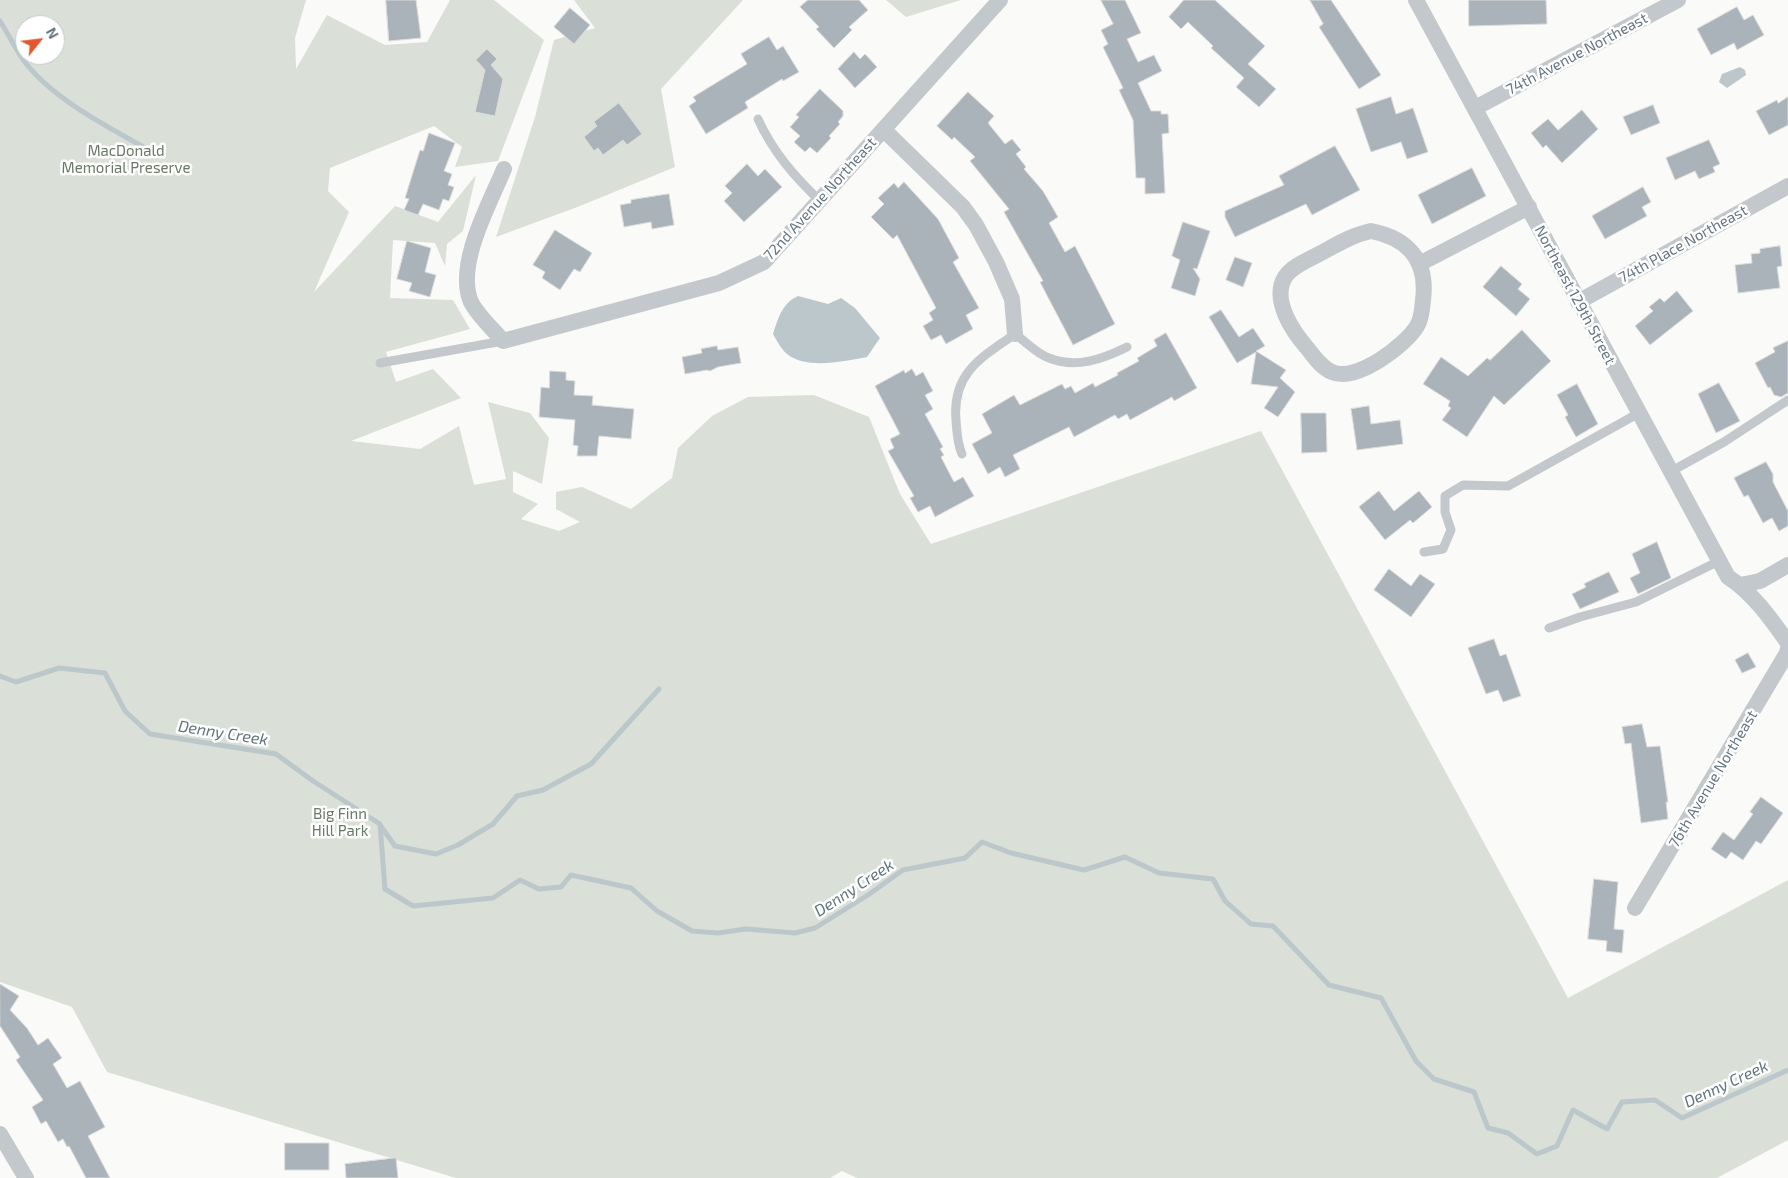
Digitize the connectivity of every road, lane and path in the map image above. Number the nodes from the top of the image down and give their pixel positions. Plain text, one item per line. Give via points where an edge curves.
1 (1000, 0) edge
2 (1416, 0) edge
3 (1678, 0) edge
4 (1475, 108) junction
5 (758, 118) dead end
6 (884, 130) junction
7 (504, 169) dead end
8 (1788, 186) edge
9 (820, 201) junction
10 (1529, 207) junction
11 (1421, 263) junction
12 (1578, 302) junction
13 (1014, 334) junction
14 (503, 341) junction
15 (1127, 347) dead end
16 (380, 363) dead end
17 (1788, 400) edge
18 (1638, 413) junction
19 (962, 454) dead end
20 (1670, 472) junction
21 (1424, 552) dead end
22 (1719, 561) junction
23 (1788, 566) edge
24 (1740, 585) junction
25 (1549, 628) dead end
26 (1788, 643) edge
27 (1788, 648) edge
28 (1634, 908) dead end
29 (0, 1134) edge
30 (26, 1178) edge

1 - 6 street, 72nd Avenue Northeast
2 - 4 street, Northeast 129th Street
3 - 4 street, 74th Avenue Northeast
4 - 10 street, Northeast 129th Street
5 - 9 lane via 786,166
6 - 9 street, 72nd Avenue Northeast
6 - 13 street via 963,207 976,225 1012,299
7 - 14 street via 477,233 467,284 472,302
8 - 12 street, 74th Place Northeast
9 - 14 street, 72nd Avenue Northeast via 764,262 741,274 719,283
10 - 11 street
10 - 12 street, Northeast 129th Street
11 - 11 street via 1425,286 1419,323 1411,336 1368,368 1351,374 1333,373 1319,362 1288,321 1281,289 1285,277 1295,267 1354,235 1371,231 1389,234 1402,242
12 - 18 street, Northeast 129th Street
13 - 15 lane via 1049,358 1077,363 1103,359
13 - 19 lane via 980,358 962,378 957,391 956,414 958,445
14 - 16 lane
17 - 20 lane via 1724,442
18 - 20 street, Northeast 129th Street
18 - 21 lane via 1508,486 1462,485 1445,496 1445,512 1451,530 1443,549
20 - 22 street, Northeast 129th Street
22 - 24 street, Northeast 129th Street via 1728,577
22 - 25 lane via 1636,602
23 - 24 street via 1760,581
24 - 26 street
27 - 28 street, 76th Avenue Northeast via 1788,654 1766,692
29 - 30 street

